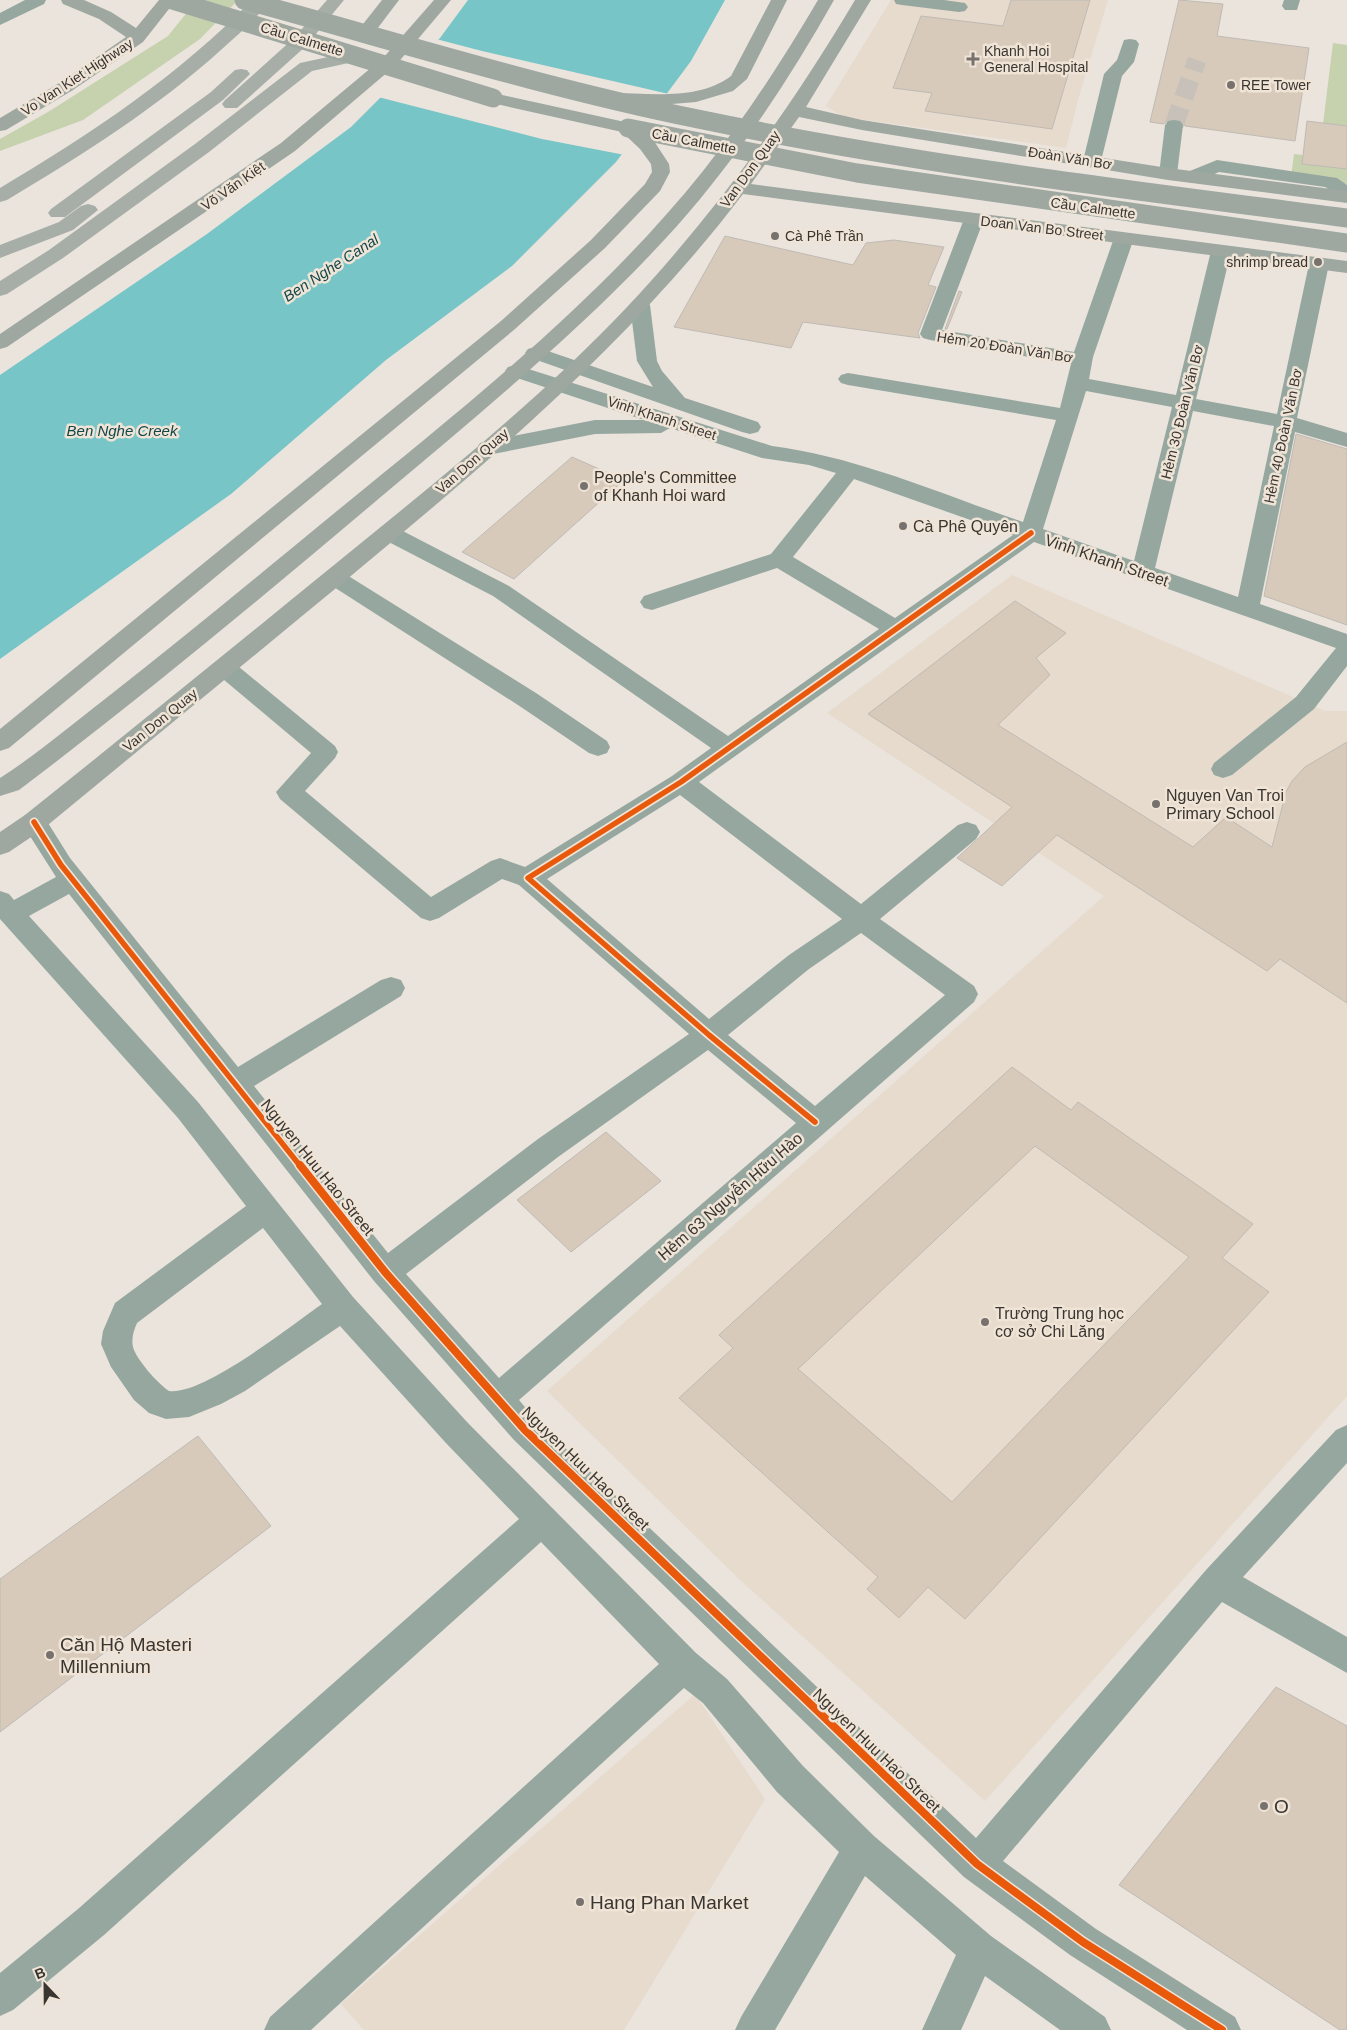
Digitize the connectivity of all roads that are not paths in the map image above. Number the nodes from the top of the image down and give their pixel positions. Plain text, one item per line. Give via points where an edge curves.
1 (38, 0) edge
2 (69, 0) edge
3 (168, 0) edge
4 (172, 0) edge
5 (244, 0) edge
6 (262, 0) edge
7 (314, 0) edge
8 (336, 0) edge
9 (391, 0) edge
10 (443, 0) edge
11 (779, 0) edge
12 (826, 0) edge
13 (863, 0) edge
14 (902, 0) edge
15 (959, 7) dead end
16 (0, 20) edge
17 (365, 33) junction
18 (137, 38) junction
19 (1130, 44) dead end
20 (356, 56) junction
21 (604, 98) junction
22 (794, 110) junction
23 (1174, 125) tunnel mouth
24 (0, 126) edge
25 (628, 128) junction
26 (1092, 161) junction
27 (1168, 174) junction
28 (1192, 177) joint
29 (737, 188) junction
30 (1347, 195) edge
31 (0, 196) edge
32 (1347, 218) edge
33 (974, 219) junction
34 (1124, 238) junction
35 (1347, 243) edge
36 (0, 251) edge
37 (1221, 251) junction
38 (1319, 264) junction
39 (1347, 268) edge
40 (0, 290) edge
41 (640, 305) junction
42 (0, 343) edge
43 (535, 353) junction
44 (1083, 360) junction
45 (577, 368) junction
46 (515, 371) junction
47 (848, 379) dead end
48 (1078, 383) junction
49 (559, 386) junction
50 (678, 402) junction
51 (1184, 402) junction
52 (1068, 416) junction
53 (1286, 422) junction
54 (684, 425) junction
55 (1347, 440) edge
56 (488, 448) junction
57 (811, 458) junction
58 (850, 470) junction
59 (389, 533) junction
60 (1031, 533) junction
61 (779, 559) junction
62 (1143, 572) junction
63 (334, 577) junction
64 (652, 602) dead end
65 (1247, 609) junction
66 (896, 629) junction
67 (1347, 643) edge
68 (1347, 650) edge
69 (225, 668) junction
70 (9, 735) edge
71 (598, 747) dead end
72 (728, 748) junction
73 (1223, 769) dead end
74 (681, 782) junction
75 (0, 787) edge
76 (34, 822) junction
77 (967, 832) dead end
78 (0, 845) edge
79 (528, 878) junction
80 (73, 880) junction
81 (6, 907) edge
82 (861, 919) junction
83 (391, 988) dead end
84 (709, 1036) junction
85 (234, 1084) junction
86 (815, 1122) junction
87 (265, 1209) junction
88 (385, 1272) junction
89 (342, 1307) junction
90 (497, 1399) junction
91 (1347, 1440) edge
92 (542, 1519) junction
93 (1218, 1581) junction
94 (1347, 1656) edge
95 (684, 1665) junction
96 (861, 1849) junction
97 (977, 1864) junction
98 (978, 1949) junction
99 (0, 1996) edge
100 (283, 2030) edge
101 (754, 2030) edge
102 (941, 2030) edge
103 (1092, 2030) edge
104 (1222, 2030) edge

1 - 16 street
2 - 18 main road via 111,17
3 - 18 main road, Vo Van Kiet Highway
4 - 20 main road, Cầu Calmette, bridge
5 - 17 main road, Cầu Calmette, bridge
6 - 31 highway via 235,29 175,80
7 - 36 highway via 279,39 217,96 57,214
8 - 36 highway via 300,42 201,130 66,226
9 - 17 main road
10 - 42 main road, Võ Văn Kiệt via 390,61 288,147
11 - 21 main road, bridge via 732,86 690,97
12 - 43 main road, Van Don Quay via 764,99 709,176 607,287
13 - 22 main road, Van Don Quay
14 - 15 street
17 - 21 main road, Cầu Calmette, bridge
18 - 24 main road, Vo Van Kiet Highway
19 - 26 street via 1125,62 1112,74
20 - 25 main road, Cầu Calmette, bridge via 493,98
20 - 40 highway via 306,67 202,148 56,254
21 - 32 main road, Cầu Calmette, bridge via 800,139 981,168
22 - 26 main road, Đoàn Văn Bơ via 862,125
22 - 29 main road, Van Don Quay
23 - 27 street
25 - 35 main road, Cầu Calmette, bridge via 857,173
25 - 70 main road via 647,145 660,164 661,172 654,187 639,204 508,325
26 - 27 main road, Đoàn Văn Bơ
27 - 28 main road, Đoàn Văn Bơ
28 - 30 street via 1217,166 1330,182
29 - 33 main road, Doan Van Bo Street
29 - 41 main road, Van Don Quay
33 - 34 main road, Doan Van Bo Street
33 - 44 street, Hẻm 20 Đoàn Văn Bơ via 930,334
34 - 37 main road, Doan Van Bo Street
34 - 44 street, Hẻm 20 Đoàn Văn Bơ
37 - 38 main road, Doan Van Bo Street
37 - 51 street, Hẻm 30 Đoàn Văn Bơ
38 - 39 main road, Doan Van Bo Street
38 - 53 street, Hẻm 40 Đoàn Văn Bơ
41 - 45 main road, Van Don Quay
41 - 50 street via 647,361
43 - 45 street, Vinh Khanh Street
43 - 46 main road, Van Don Quay
44 - 48 street, Hẻm 20 Đoàn Văn Bơ
45 - 49 main road, Van Don Quay
45 - 50 street, Vinh Khanh Street
46 - 49 street, Vinh Khanh Street
46 - 75 main road, Van Don Quay via 125,698 10,784
47 - 52 street
48 - 51 street
48 - 52 street, Hẻm 20 Đoàn Văn Bơ
49 - 54 street, Vinh Khanh Street
49 - 56 main road, Van Don Quay
50 - 57 street, Vinh Khanh Street via 783,438
51 - 53 street
51 - 62 street, Hẻm 30 Đoàn Văn Bơ
52 - 60 street, Hẻm 20 Đoàn Văn Bơ
53 - 55 street
53 - 65 street, Hẻm 40 Đoàn Văn Bơ
54 - 56 street via 594,427
54 - 57 street, Vinh Khanh Street via 770,453
56 - 59 main road, Van Don Quay
57 - 58 street, Vinh Khanh Street
58 - 60 street, Vinh Khanh Street
58 - 61 street
59 - 63 main road, Van Don Quay
59 - 72 street via 501,591
60 - 62 street, Vinh Khanh Street
60 - 66 street
61 - 64 street
61 - 66 street
62 - 65 street, Vinh Khanh Street
63 - 69 main road, Van Don Quay
63 - 71 street via 527,698
65 - 67 street, Vinh Khanh Street
66 - 72 street
68 - 73 street via 1305,702
69 - 76 main road, Van Don Quay
69 - 79 street via 326,752 289,792 430,912 500,868
72 - 74 street
74 - 79 street
74 - 82 street
76 - 78 main road, Van Don Quay
76 - 80 street, Nguyen Huu Hao Street
77 - 82 street
79 - 84 street
80 - 81 street
80 - 85 street, Nguyen Huu Hao Street
81 - 87 street via 188,1110
82 - 84 street via 799,962
82 - 86 street, Hẻm 63 Nguyễn Hữu Hào via 964,994
83 - 85 street
84 - 86 street
84 - 88 street via 548,1148
85 - 88 street, Nguyen Huu Hao Street
86 - 90 street, Hẻm 63 Nguyễn Hữu Hào
87 - 89 street
87 - 89 street via 126,1313 115,1334 120,1358 152,1400 172,1406 198,1401 223,1388
88 - 90 street, Nguyen Huu Hao Street
89 - 92 street via 456,1432
90 - 97 street, Nguyen Huu Hao Street via 525,1430
91 - 93 street
92 - 95 street
92 - 99 street via 90,1922
93 - 94 street
93 - 97 street
95 - 96 street via 716,1691 790,1779
95 - 100 street
96 - 98 street
96 - 101 street
97 - 104 street, Nguyen Huu Hao Street via 1083,1942
98 - 102 street
98 - 103 street

